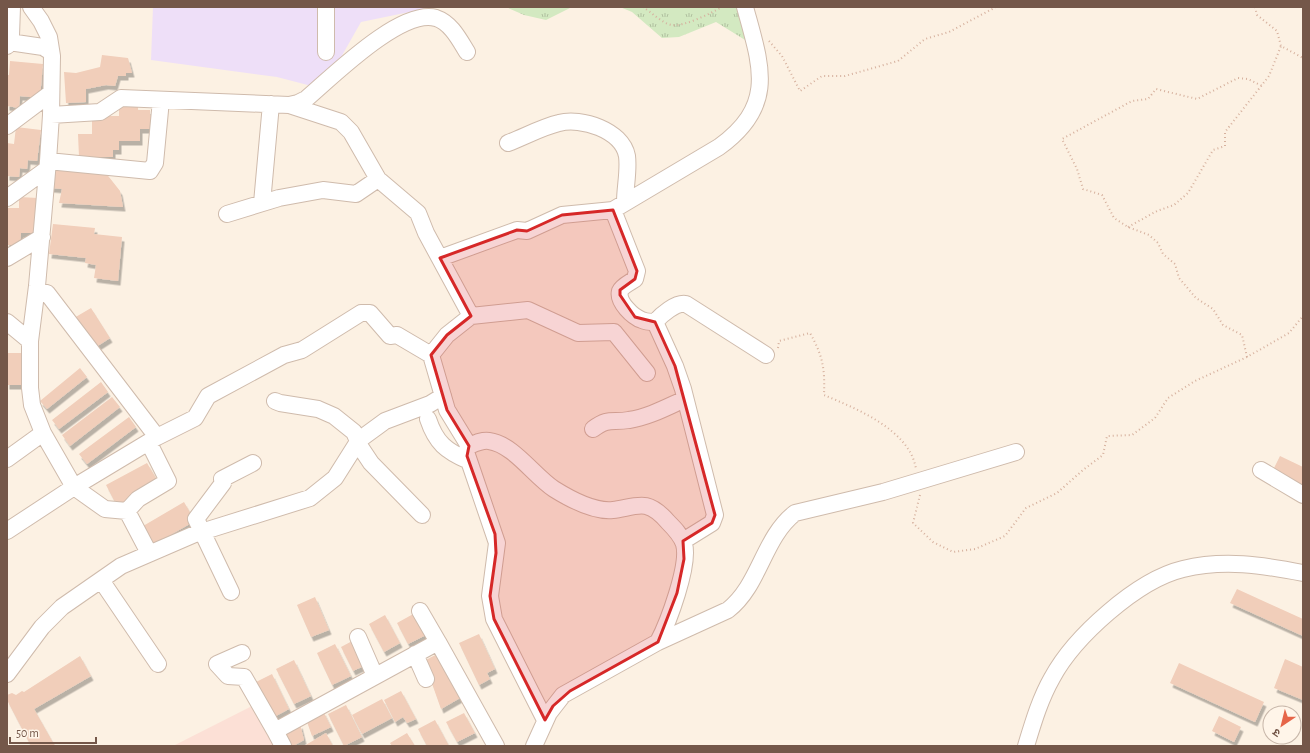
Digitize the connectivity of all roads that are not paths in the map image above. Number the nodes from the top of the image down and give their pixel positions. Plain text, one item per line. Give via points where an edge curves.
1 (12, 7) edge
2 (31, 7) edge
3 (326, 7) edge
4 (745, 7) edge
5 (8, 44) edge
6 (51, 52) junction
7 (326, 52) dead end
8 (467, 52) dead end
9 (52, 93) junction
10 (161, 100) junction
11 (271, 104) junction
12 (289, 105) junction
13 (51, 115) junction
14 (7, 126) edge
15 (508, 143) dead end
16 (47, 165) junction
17 (378, 178) junction
18 (7, 198) edge
19 (262, 203) junction
20 (619, 206) junction
21 (227, 214) dead end
22 (42, 237) junction
23 (7, 258) edge
24 (440, 258) junction
25 (37, 291) junction
26 (471, 316) junction
27 (7, 322) edge
28 (655, 322) junction
29 (30, 342) junction
30 (766, 355) road end
31 (431, 356) junction
32 (647, 373) dead end
33 (443, 396) junction
34 (685, 399) junction
35 (275, 401) dead end
36 (428, 419) dead end
37 (593, 429) dead end
38 (43, 433) junction
39 (153, 440) junction
40 (359, 440) junction
41 (1016, 452) dead end
42 (469, 453) junction
43 (7, 459) edge
44 (253, 463) dead end
45 (1261, 470) dead end
46 (74, 488) junction
47 (1303, 495) edge
48 (127, 511) junction
49 (422, 516) dead end
50 (7, 531) edge
51 (202, 533) junction
52 (683, 541) junction
53 (149, 553) junction
54 (1303, 573) edge
55 (101, 580) junction
56 (231, 592) dead end
57 (420, 611) dead end
58 (358, 637) dead end
59 (438, 642) junction
60 (658, 642) junction
61 (242, 653) dead end
62 (415, 654) junction
63 (158, 664) dead end
64 (7, 674) edge
65 (375, 676) junction
66 (426, 679) dead end
67 (545, 720) junction
68 (275, 731) junction
69 (282, 746) edge
70 (496, 746) edge
71 (534, 746) edge
72 (1026, 746) edge

1 - 5 street
2 - 6 street via 49,37
3 - 7 street
4 - 20 street via 761,68 756,103 746,122 735,135 719,147
5 - 6 street via 43,46
6 - 9 street
8 - 12 street via 448,25 437,18 416,18 384,35 306,99
9 - 13 street
9 - 14 street
10 - 11 street
10 - 13 street via 122,98 100,112
10 - 16 street via 156,163 150,171
11 - 12 street
11 - 19 street
12 - 17 street via 341,122 351,132
13 - 16 street
15 - 20 street via 558,123 581,122 604,130 624,147 627,156
16 - 18 street
16 - 22 street
17 - 19 street via 356,194 323,190
17 - 24 street via 418,213
19 - 21 street
20 - 24 street via 562,215 527,231 517,230
20 - 28 street via 637,271 635,279 620,290 620,295 635,317 646,322
22 - 23 street
22 - 25 street
24 - 26 street
25 - 29 street
25 - 39 street via 47,293
26 - 31 street via 447,335
26 - 32 street via 528,310 578,333 614,332
27 - 29 street
28 - 30 street via 676,305 686,304
28 - 34 street via 675,366
29 - 38 street via 32,405
31 - 33 street
31 - 39 street via 397,335 390,336 370,313 361,313 302,350 284,355 208,396 195,418
33 - 40 street via 430,404 385,421
33 - 42 street via 447,410
34 - 37 street via 651,414 629,420 604,422
34 - 52 street via 715,515 712,523
35 - 40 street via 334,416 354,432
36 - 42 street via 432,432 441,445 455,455
38 - 43 street
38 - 46 street
39 - 46 street
39 - 48 street via 168,481 138,499
40 - 49 street via 371,463
40 - 51 street via 335,478 310,498
41 - 60 street via 863,498 795,514 779,530 738,603
42 - 52 street via 480,441 500,444 551,487 595,508 653,508 664,517
42 - 67 street via 497,543 490,596 494,619
44 - 51 street via 222,479 223,483 196,519
45 - 47 street
46 - 48 street via 105,509
46 - 50 street
48 - 53 street
51 - 53 street
51 - 56 street
52 - 60 street via 685,550 677,593
53 - 55 street via 121,566
54 - 72 street via 1255,564 1215,564 1182,569 1153,581 1096,623 1072,650 1052,678 1036,714
55 - 63 street
55 - 64 street via 57,612 34,637
57 - 59 street
58 - 65 street
59 - 62 street
59 - 70 street
60 - 67 street via 570,691 553,706
61 - 68 street via 217,664 228,676 244,677
62 - 65 street
62 - 66 street
65 - 68 street
67 - 71 street
68 - 69 street

